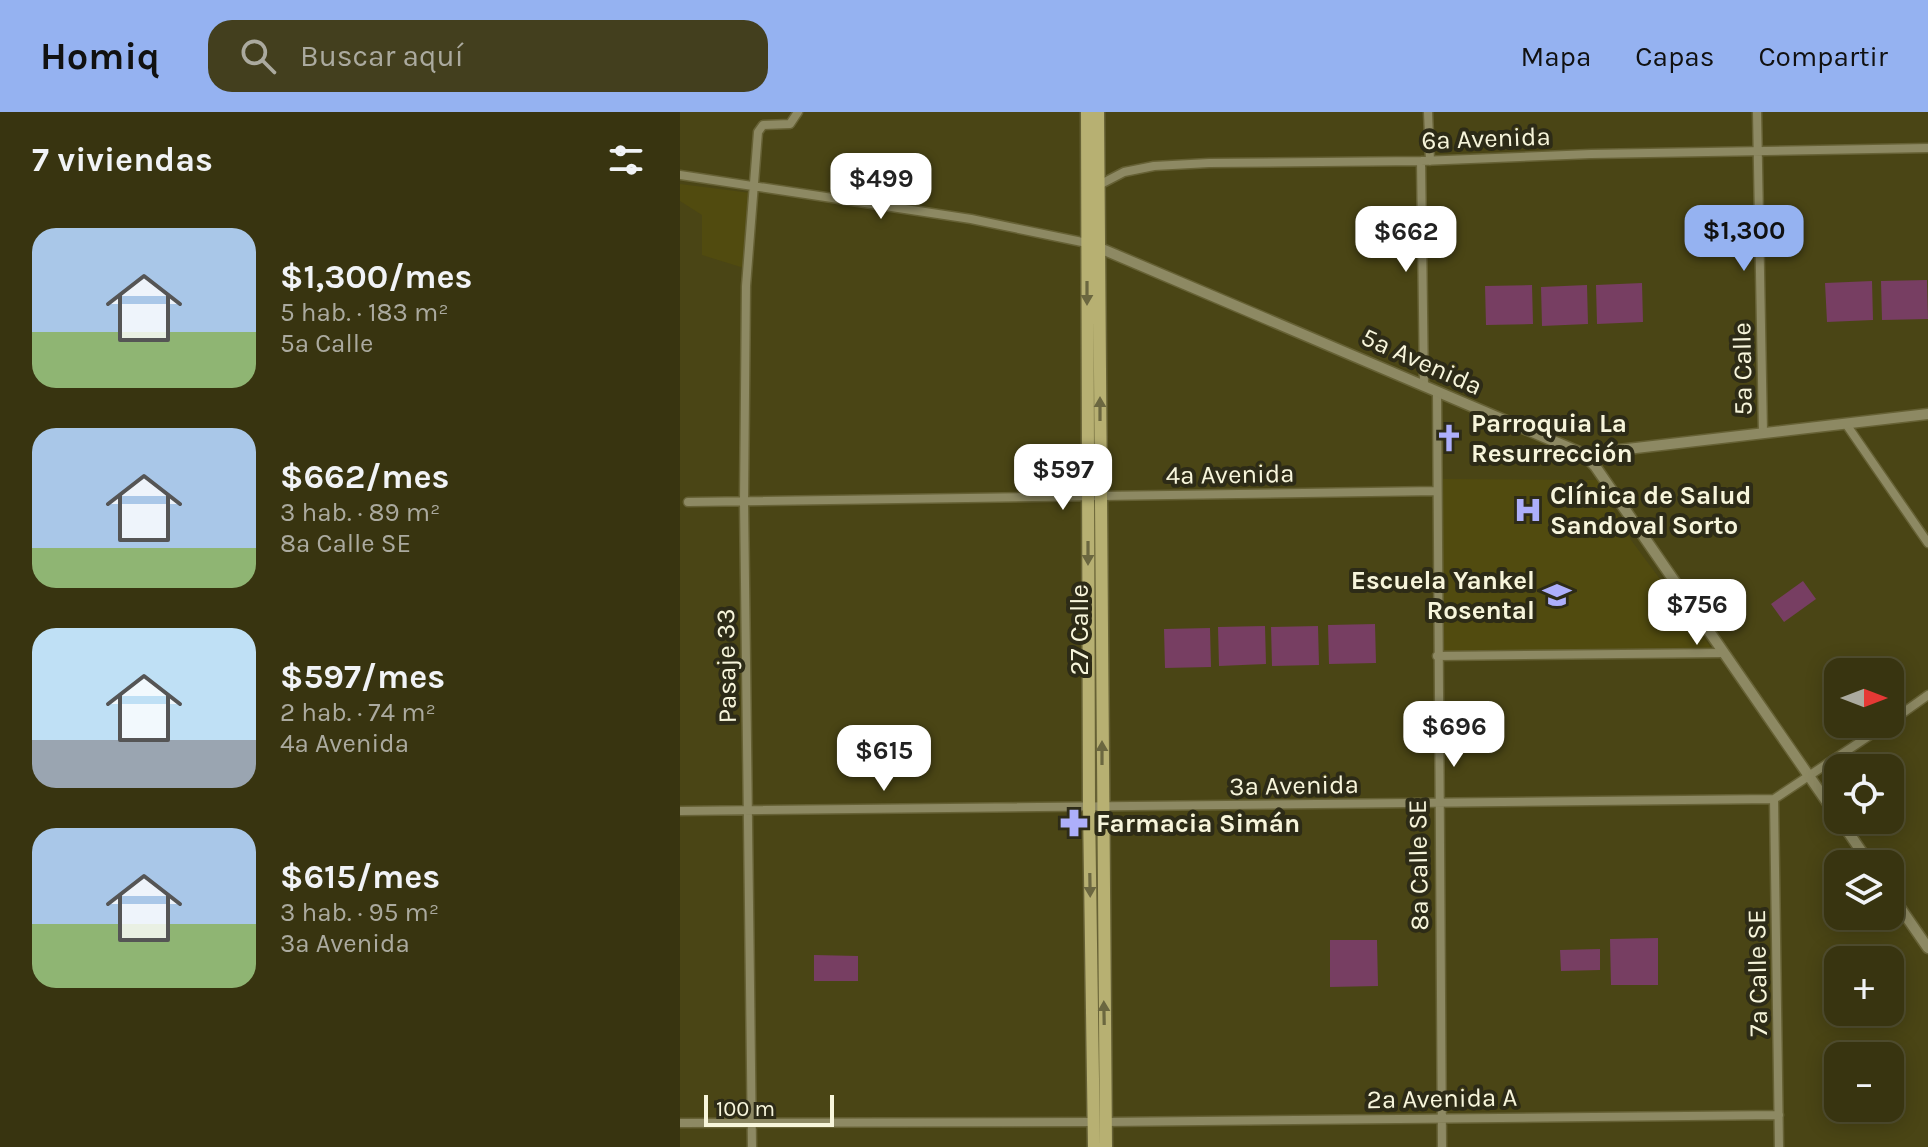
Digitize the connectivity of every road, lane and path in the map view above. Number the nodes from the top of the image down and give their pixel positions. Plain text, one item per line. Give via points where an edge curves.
1 (1087, 112) edge
2 (1098, 112) edge
3 (1428, 112) edge
4 (1757, 112) edge
5 (796, 113) edge
6 (1092, 129) junction
7 (1928, 148) edge
8 (1758, 152) junction
9 (1426, 161) junction
10 (680, 175) edge
11 (753, 186) junction
12 (1097, 186) junction
13 (1093, 246) junction
14 (1424, 386) junction
15 (1437, 391) junction
16 (1928, 414) edge
17 (1846, 424) junction
18 (1763, 433) junction
19 (1584, 454) junction
20 (1437, 491) junction
21 (1094, 496) junction
22 (744, 501) junction
23 (688, 502) dead end
24 (1928, 543) edge
25 (1722, 653) junction
26 (1437, 656) junction
27 (1928, 695) edge
28 (1904, 712) edge
29 (1866, 738) edge
30 (1809, 777) junction
31 (1824, 798) edge
32 (1774, 799) junction
33 (1438, 803) junction
34 (1089, 807) junction
35 (1103, 807) junction
36 (680, 811) edge
37 (748, 811) junction
38 (1904, 913) edge
39 (1928, 948) edge
40 (1779, 1115) junction
41 (1441, 1118) junction
42 (1100, 1122) junction
43 (680, 1123) edge
44 (752, 1123) junction
45 (752, 1147) edge
46 (1094, 1147) edge
47 (1106, 1147) edge
48 (1442, 1147) edge
49 (1779, 1147) edge

1 - 6 main road, 27 Calle
2 - 6 main road, 27 Calle
3 - 9 street
4 - 8 street, 5a Calle
5 - 11 street, Pasaje 33 via 790,124 770,123 758,132
6 - 12 main road, 27 Calle
6 - 13 main road, 27 Calle
7 - 8 street, 6a Avenida
8 - 9 street, 6a Avenida
8 - 18 street, 5a Calle
9 - 12 street, 6a Avenida via 1154,166 1124,172
9 - 14 street
10 - 11 street, 5a Avenida
11 - 13 street, 5a Avenida via 971,219
11 - 22 street, Pasaje 33 via 746,286
12 - 13 main road, 27 Calle
13 - 14 street, 5a Avenida
13 - 21 main road, 27 Calle
14 - 15 street, 5a Avenida
15 - 19 street, 5a Avenida
15 - 20 street, 8a Calle SE
16 - 17 street, 5a Avenida
17 - 18 street, 5a Avenida
17 - 24 street
18 - 19 street, 5a Avenida
19 - 25 street
20 - 21 street, 4a Avenida
20 - 26 street, 8a Calle SE
21 - 22 street, 4a Avenida
21 -> 34 main road, 27 Calle
35 -> 21 main road, 27 Calle
22 - 23 street, 4a Avenida
22 - 37 street, Pasaje 33
25 - 26 street
25 - 30 street
26 - 33 street, 8a Calle SE
27 - 28 street
29 - 30 street
30 - 31 street
30 - 32 street
32 - 33 street, 3a Avenida
32 - 40 street, 7a Calle SE
33 - 35 street, 3a Avenida
33 - 41 street, 8a Calle SE
34 - 35 street, 3a Avenida
34 - 37 street, 3a Avenida
34 -> 42 main road, 27 Calle
42 -> 35 main road, 27 Calle
36 - 37 street, 3a Avenida
37 - 44 street, Pasaje 33
38 - 39 street
40 - 41 street, 2a Avenida A
40 - 49 street, 7a Calle SE
41 - 42 street, 2a Avenida A
41 - 48 street, 8a Calle SE
42 - 44 street, 2a Avenida A
42 - 46 main road, 27 Calle
42 - 47 main road, 27 Calle
43 - 44 street, 2a Avenida A
44 - 45 street, Pasaje 33

